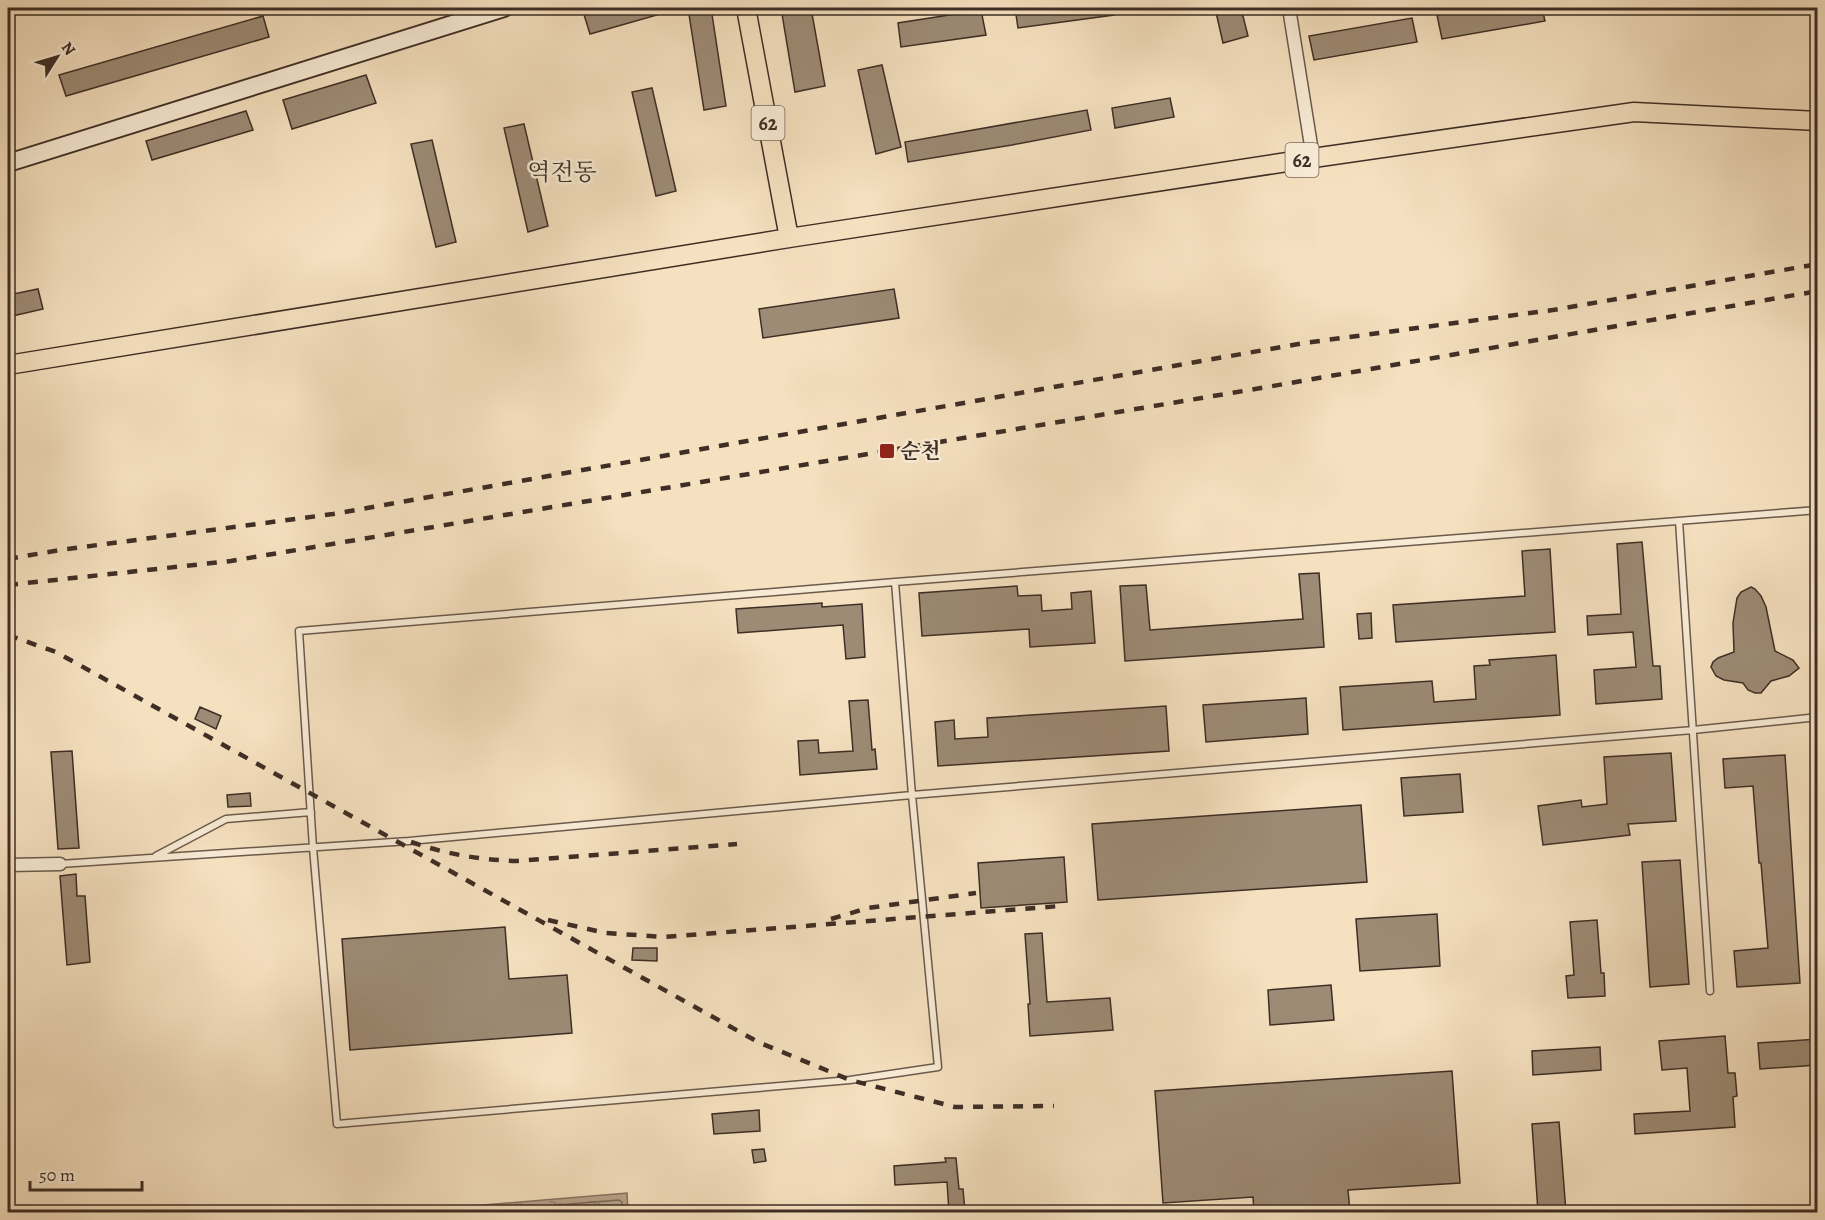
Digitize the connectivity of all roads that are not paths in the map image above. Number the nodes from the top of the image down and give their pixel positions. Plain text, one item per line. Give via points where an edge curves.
1 (504, 8) edge
2 (746, 8) edge
3 (1289, 8) edge
4 (1818, 121) edge
5 (1313, 158) junction
6 (8, 163) edge
7 (789, 238) junction
8 (8, 365) edge
9 (1818, 510) edge
10 (1679, 521) junction
11 (895, 582) junction
12 (1818, 717) edge
13 (1693, 730) junction
14 (912, 795) junction
15 (311, 812) junction
16 (313, 848) junction
17 (152, 858) junction
18 (60, 864) joint
19 (8, 865) edge
20 (1710, 991) dead end

1 - 6 main road
2 - 7 main road, 62
3 - 5 street
4 - 5 main road, 62 via 1634,112
5 - 7 main road, 62
7 - 8 main road
9 - 10 lane
10 - 11 lane
10 - 13 lane
11 - 14 lane
11 - 15 lane via 299,631
12 - 13 lane
13 - 14 lane
13 - 20 lane
14 - 16 lane
14 - 16 lane via 938,1067 850,1080 337,1124
15 - 16 lane
15 - 17 lane via 226,819
16 - 17 lane
17 - 18 lane
18 - 19 street

